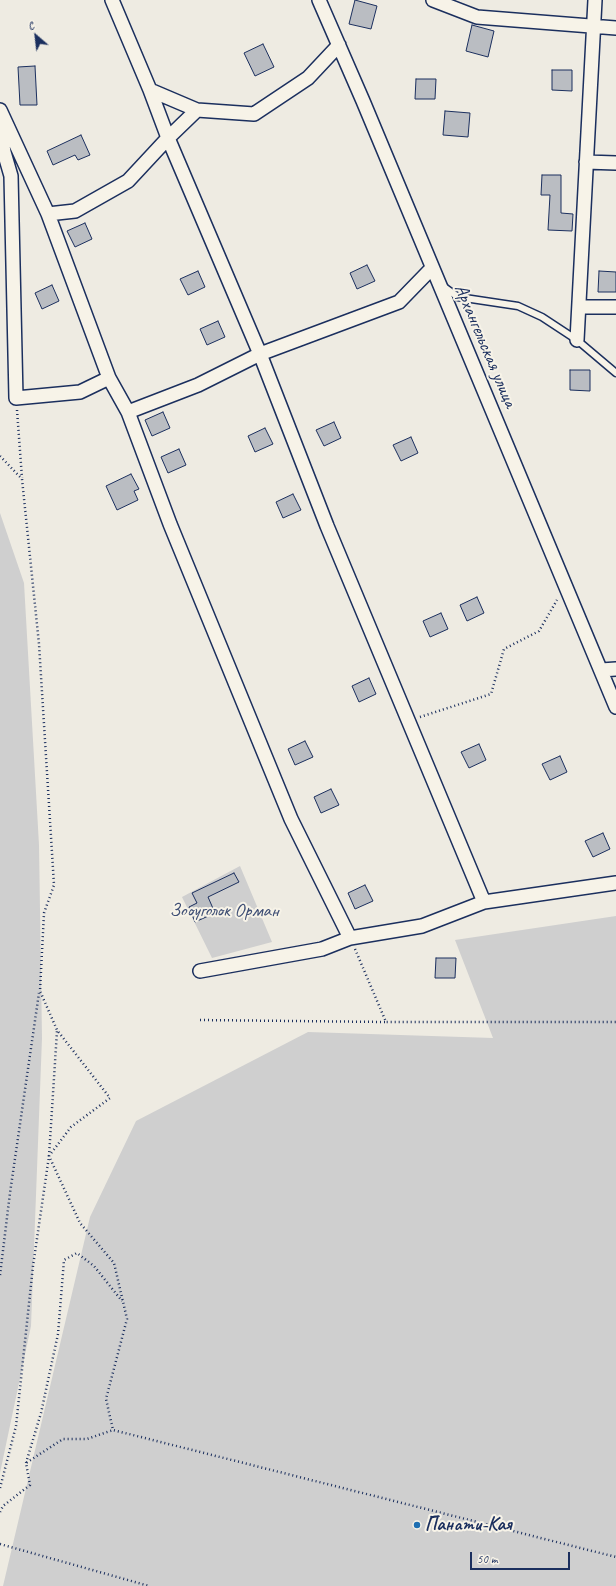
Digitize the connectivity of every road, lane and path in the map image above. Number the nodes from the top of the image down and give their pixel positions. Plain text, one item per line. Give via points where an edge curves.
1 (112, 0) edge
2 (319, 0) edge
3 (433, 0) edge
4 (595, 0) edge
5 (594, 27) junction
6 (616, 28) edge
7 (338, 45) junction
8 (150, 90) junction
9 (0, 110) edge
10 (197, 110) junction
11 (0, 127) edge
12 (168, 138) junction
13 (586, 162) junction
14 (616, 163) edge
15 (48, 214) junction
16 (432, 268) junction
17 (438, 282) junction
18 (579, 307) junction
19 (616, 307) edge
20 (577, 340) junction
21 (260, 354) junction
22 (616, 373) edge
23 (109, 378) junction
24 (16, 398) junction
25 (128, 412) junction
26 (0, 456) edge
27 (22, 479) junction
28 (566, 586) junction
29 (616, 669) edge
30 (601, 670) junction
31 (616, 707) edge
32 (407, 721) junction
33 (616, 883) edge
34 (484, 902) junction
35 (350, 938) junction
36 (200, 971) dead end
37 (40, 991) junction
38 (200, 1020) dead end
39 (386, 1022) junction
40 (616, 1022) edge
41 (57, 1030) junction
42 (49, 1156) junction
43 (0, 1275) edge
44 (123, 1302) junction
45 (113, 1430) junction
46 (26, 1463) junction
47 (0, 1488) edge
48 (0, 1512) edge
49 (0, 1544) edge
50 (616, 1557) edge
51 (149, 1586) edge

1 - 8 street
2 - 7 street, Архангельская улица
3 - 5 street via 477,17
4 - 5 street
5 - 6 street
5 - 13 street
7 - 10 street via 308,78 254,114
7 - 16 street, Архангельская улица
8 - 10 street
8 - 12 street
9 - 15 street
10 - 12 street
11 - 24 street via 11,176
12 - 15 street via 128,181 75,211
12 - 21 street
13 - 14 street
13 - 18 street
15 - 23 street
16 - 17 street, Архангельская улица
16 - 21 street via 399,302
17 - 20 lane via 458,297 518,306 542,317
17 - 28 street, Архангельская улица
18 - 19 street
18 - 20 street
20 - 22 lane
21 - 25 street via 198,385
21 - 32 street
23 - 24 street via 80,392
23 - 25 street
24 - 27 path
25 - 35 street via 170,524 291,819
26 - 27 path
27 - 37 path via 39,644 54,885 44,913
28 - 30 street, Архангельская улица
28 - 32 path via 539,632 504,650 491,694
29 - 30 street
30 - 31 street, Архангельская улица
32 - 34 street
33 - 34 street
34 - 35 street via 422,926
35 - 36 street via 322,949
35 - 39 path
37 - 41 path
37 - 43 path
38 - 39 path
39 - 40 path
41 - 42 path
41 - 42 path via 110,1098 71,1127
42 - 44 path via 80,1223 114,1263
42 - 47 path via 33,1266 16,1426
44 - 45 path via 127,1319 106,1399
44 - 46 path via 94,1266 77,1252 64,1260 58,1334 41,1413
45 - 46 path via 87,1439 63,1439
45 - 50 path
46 - 48 path via 30,1485 3,1506
49 - 51 path

